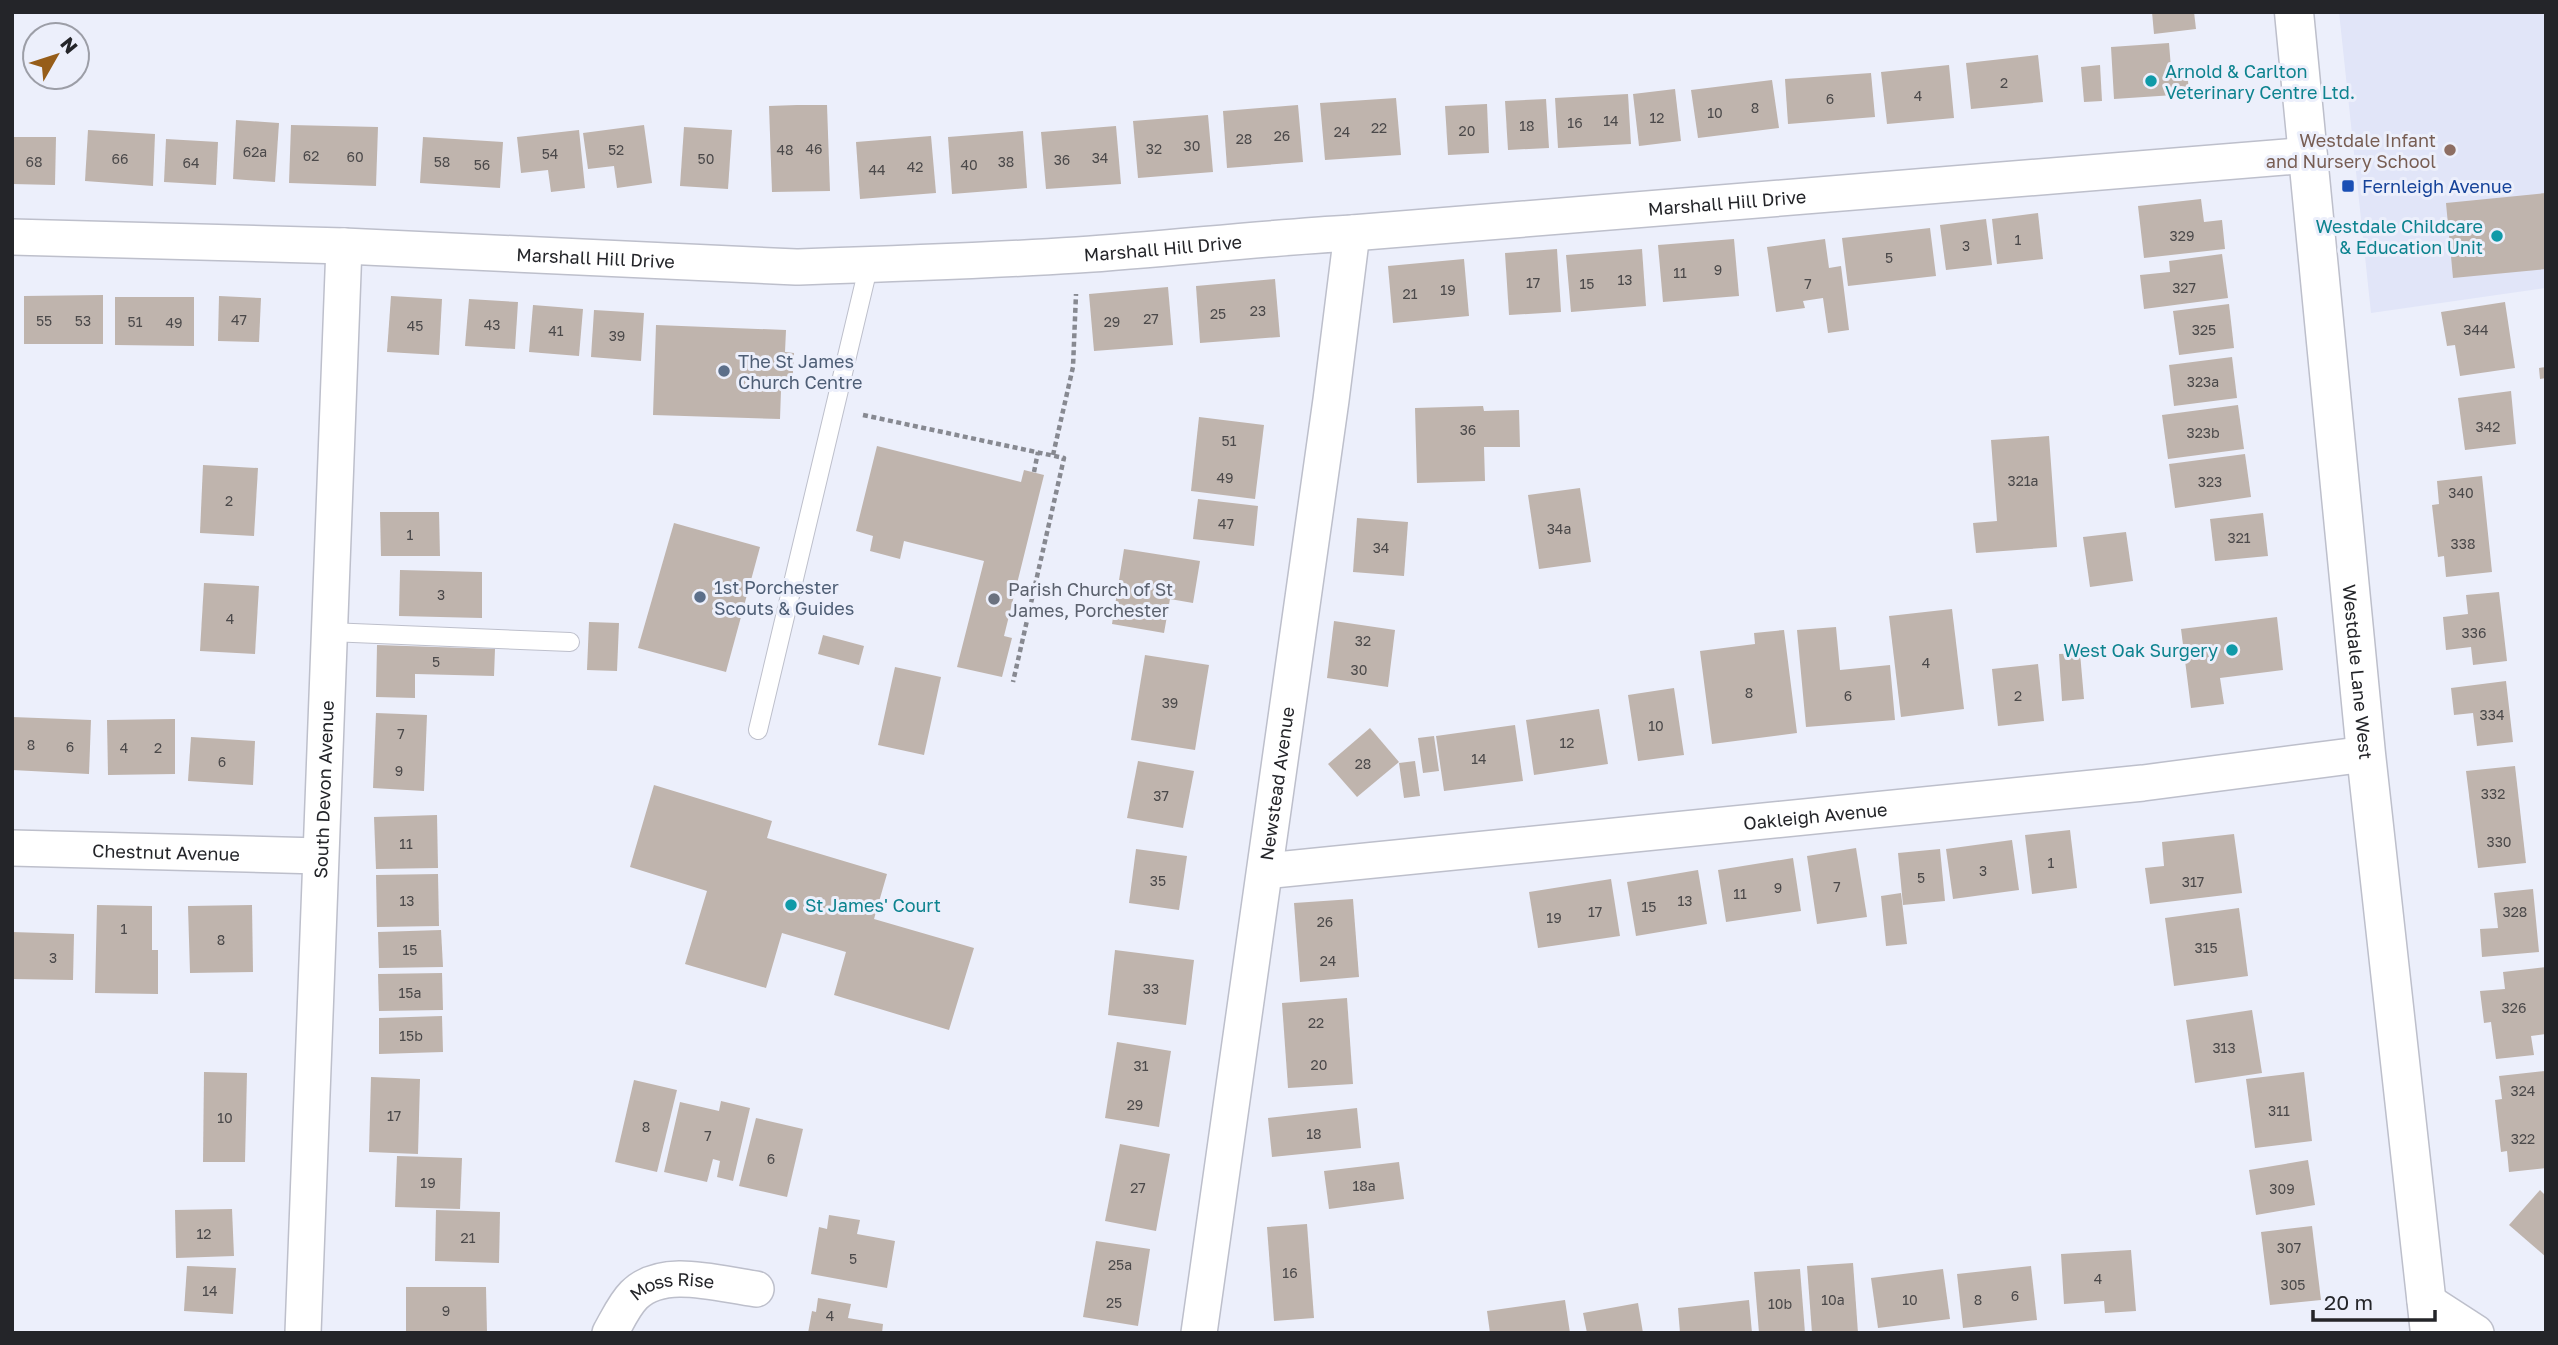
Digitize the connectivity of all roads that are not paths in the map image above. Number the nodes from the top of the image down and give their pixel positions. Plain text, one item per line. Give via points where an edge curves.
1 (2294, 12) edge
2 (2309, 155) junction
3 (1352, 233) junction
4 (12, 237) edge
5 (344, 246) junction
6 (869, 264) junction
7 (329, 632) junction
8 (570, 642) dead end
9 (758, 730) dead end
10 (2366, 754) junction
11 (12, 848) edge
12 (320, 856) junction
13 (1265, 871) junction
14 (756, 1289) dead end
15 (2428, 1316) edge
16 (303, 1333) edge
17 (610, 1333) edge
18 (1199, 1333) edge
19 (2476, 1333) edge

1 - 2 street, Westdale Lane West
2 - 3 street, Marshall Hill Drive
2 - 10 street, Westdale Lane West
3 - 6 street, Marshall Hill Drive via 1079,255
3 - 13 street, Newstead Avenue
4 - 5 street, Marshall Hill Drive
5 - 6 street, Marshall Hill Drive via 796,267
5 - 7 street, South Devon Avenue
6 - 9 lane
7 - 8 lane
7 - 12 street, South Devon Avenue
10 - 13 street, Oakleigh Avenue via 2143,783
10 - 15 street, Westdale Lane West
11 - 12 street, Chestnut Avenue
12 - 16 street, South Devon Avenue
13 - 18 street, Newstead Avenue
14 - 17 street, Moss Rise via 669,1278 648,1283 631,1297
15 - 19 street

